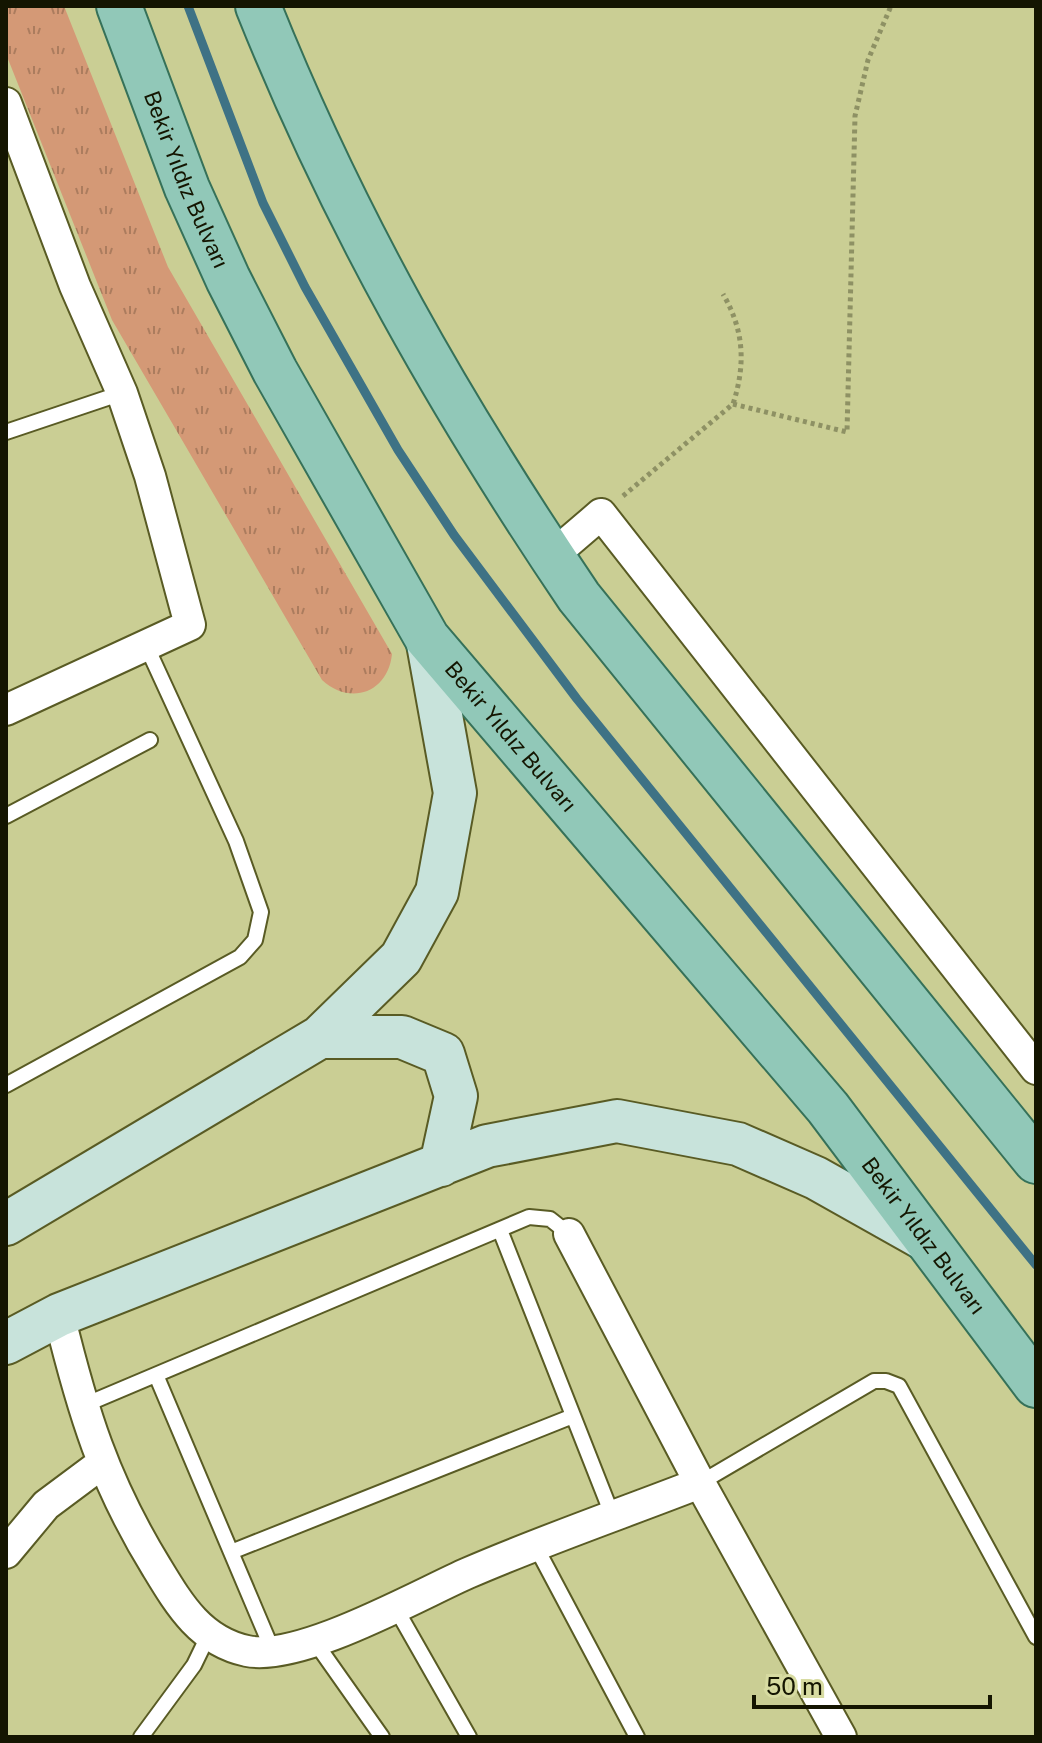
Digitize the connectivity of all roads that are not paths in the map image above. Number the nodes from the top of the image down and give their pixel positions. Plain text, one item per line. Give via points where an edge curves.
1 (119, 6) edge
2 (258, 6) edge
3 (6, 103) edge
4 (122, 393) junction
5 (6, 432) edge
6 (552, 556) junction
7 (427, 638) junction
8 (146, 645) junction
9 (6, 710) edge
10 (150, 740) dead end
11 (6, 816) edge
12 (320, 1037) junction
13 (1036, 1069) edge
14 (6, 1085) edge
15 (1036, 1161) edge
16 (441, 1165) junction
17 (6, 1224) edge
18 (500, 1230) junction
19 (569, 1234) joint
20 (928, 1241) junction
21 (59, 1315) junction
22 (6, 1343) edge
23 (156, 1375) junction
24 (1036, 1385) edge
25 (81, 1406) junction
26 (573, 1416) junction
27 (101, 1464) junction
28 (700, 1483) junction
29 (613, 1517) junction
30 (536, 1547) junction
31 (231, 1552) junction
32 (6, 1553) edge
33 (395, 1607) junction
34 (209, 1634) junction
35 (1036, 1637) edge
36 (315, 1642) junction
37 (272, 1649) junction
38 (141, 1737) edge
39 (382, 1737) edge
40 (469, 1737) edge
41 (637, 1737) edge
42 (841, 1737) edge

1 - 7 main road, Bekir Yıldız Bulvarı via 187,188 228,279
2 - 6 main road via 304,120 383,279 474,439
3 - 4 street
4 - 5 lane
4 - 8 street via 190,625
6 - 13 street via 601,514
6 - 15 main road via 579,597
7 - 12 street via 455,793 437,892 401,958
7 - 20 main road, Bekir Yıldız Bulvarı via 828,1108
8 - 9 street
8 - 14 lane via 236,841 261,912 260,926 240,957
10 - 11 lane
12 - 16 street via 402,1037 443,1054 456,1096
12 - 17 street
16 - 20 street via 487,1146 617,1121 738,1144 816,1178
16 - 21 street
18 - 19 lane via 539,1217
18 - 23 lane
18 - 26 lane
19 - 28 street
20 - 24 main road, Bekir Yıldız Bulvarı
21 - 22 street
21 - 25 street
23 - 25 lane
23 - 31 lane
25 - 27 street
26 - 29 lane
26 - 31 lane
27 - 32 street via 46,1505
27 - 34 street via 174,1596 191,1621
28 - 29 street
28 - 35 lane via 874,1381 893,1383
28 - 42 street
29 - 30 street
30 - 33 street
30 - 41 lane
31 - 37 lane
33 - 36 street
33 - 40 lane
34 - 37 street via 250,1652
34 - 38 lane via 194,1665
36 - 37 street
36 - 39 lane

